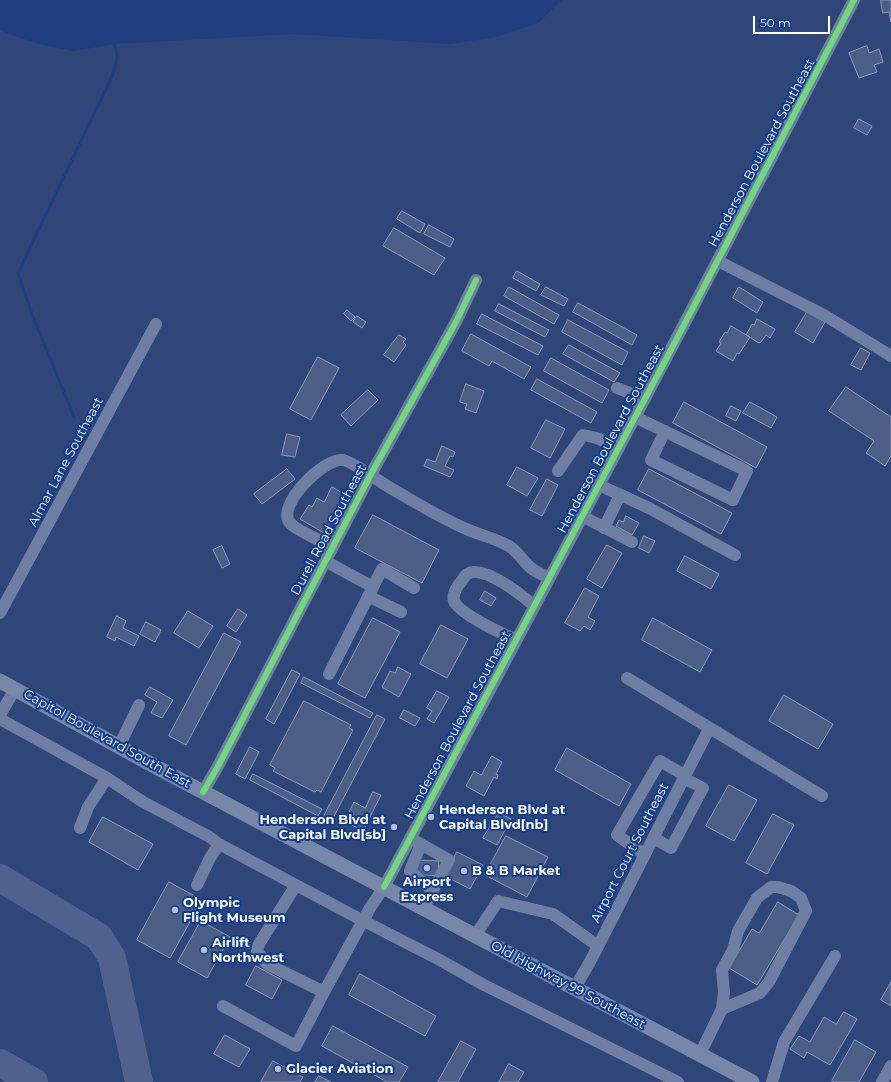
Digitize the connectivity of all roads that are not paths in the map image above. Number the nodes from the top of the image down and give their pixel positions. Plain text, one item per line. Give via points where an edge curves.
1 (854, 0) edge
2 (718, 261) junction
3 (476, 280) dead end
4 (156, 324) dead end
5 (891, 356) edge
6 (617, 388) dead end
7 (645, 399) junction
8 (636, 417) junction
9 (665, 431) junction
10 (619, 448) junction
11 (558, 471) dead end
12 (370, 476) junction
13 (599, 485) junction
14 (620, 495) junction
15 (582, 516) junction
16 (604, 528) junction
17 (632, 542) dead end
18 (333, 547) junction
19 (735, 555) dead end
20 (325, 561) junction
21 (549, 578) junction
22 (414, 588) dead end
23 (370, 591) junction
24 (534, 606) junction
25 (401, 612) dead end
26 (0, 614) edge
27 (516, 640) junction
28 (329, 674) dead end
29 (627, 678) dead end
30 (0, 681) edge
31 (15, 689) junction
32 (139, 705) dead end
33 (0, 715) edge
34 (0, 719) edge
35 (709, 729) junction
36 (119, 746) junction
37 (685, 777) junction
38 (107, 778) junction
39 (203, 792) junction
40 (822, 796) dead end
41 (80, 828) dead end
42 (410, 838) junction
43 (654, 838) junction
44 (220, 844) junction
45 (424, 846) junction
46 (645, 855) junction
47 (426, 860) tunnel mouth
48 (428, 884) junction
49 (296, 885) junction
50 (197, 886) dead end
51 (384, 887) junction
52 (423, 908) junction
53 (364, 921) junction
54 (475, 936) junction
55 (598, 946) junction
56 (835, 956) dead end
57 (575, 988) junction
58 (324, 992) junction
59 (223, 1006) dead end
60 (722, 1009) junction
61 (700, 1054) junction
62 (891, 1066) edge
63 (678, 1082) edge
64 (752, 1082) edge
65 (772, 1082) edge
66 (882, 1082) edge

1 - 2 street, Henderson Boulevard Southeast
2 - 5 street via 824,315
2 - 7 street, Henderson Boulevard Southeast
3 - 12 street, Durell Road Southeast via 457,320
4 - 26 street, Almar Lane Southeast
6 - 7 street
7 - 8 street, Henderson Boulevard Southeast
8 - 9 street
8 - 10 street, Henderson Boulevard Southeast
9 - 9 street via 747,471 733,500 651,460
10 - 11 street via 583,435
10 - 13 street, Henderson Boulevard Southeast
12 - 18 street, Durell Road Southeast
12 - 18 street via 357,466 342,460 330,463 295,495 287,510 290,524
12 - 21 street via 442,517 498,540 517,552 531,568
13 - 14 street
13 - 15 street, Henderson Boulevard Southeast
14 - 16 street
14 - 19 street
15 - 16 street
15 - 21 street, Henderson Boulevard Southeast
16 - 17 street
18 - 20 street, Durell Road Southeast
20 - 23 street
20 - 39 street, Durell Road Southeast
21 - 24 street, Henderson Boulevard Southeast
22 - 23 street via 382,569
23 - 25 street
23 - 28 street
24 - 27 street, Henderson Boulevard Southeast
24 - 27 street via 516,590 482,573 467,574 457,587 454,601 461,610
27 - 42 street, Henderson Boulevard Southeast
29 - 35 street
30 - 31 main road, Capitol Boulevard South East
31 - 33 street
31 - 36 main road, Capitol Boulevard South East
32 - 36 street
34 - 38 street
35 - 37 street, Airport Court Southeast
35 - 40 street
36 - 39 main road, Capitol Boulevard South East
37 - 43 street, Airport Court Southeast
37 - 43 street via 704,788 671,848
37 - 46 street via 660,761 618,835
38 - 41 street via 88,807
38 - 44 street via 143,802
39 - 51 main road, Capitol Boulevard South East
42 - 45 street
42 - 51 street, Henderson Boulevard Southeast
43 - 46 street, Airport Court Southeast
44 - 49 street
44 - 50 street via 210,858
45 - 47 street
45 - 48 street via 410,872
45 - 48 street via 449,860
46 - 55 street, Airport Court Southeast
48 - 52 street
49 - 53 street
49 - 58 street via 258,944 257,951 267,964
51 - 52 main road, Old Highway 99 Southeast
51 - 53 street, Henderson Boulevard Southeast
52 - 54 main road, Old Highway 99 Southeast
53 - 58 street, Henderson Boulevard Southeast
53 - 63 street via 438,958 484,985
54 - 55 street via 498,901 553,914
54 - 57 main road, Old Highway 99 Southeast
55 - 57 street, Airport Court Southeast
56 - 65 street via 784,1042
57 - 61 main road, Old Highway 99 Southeast
58 - 59 street, Henderson Boulevard Southeast via 296,1046
60 - 60 street via 760,993 769,982 806,912 801,898 791,891 771,887 758,898 738,931 733,950 722,970
60 - 61 street
61 - 64 main road, Old Highway 99 Southeast
62 - 66 street

